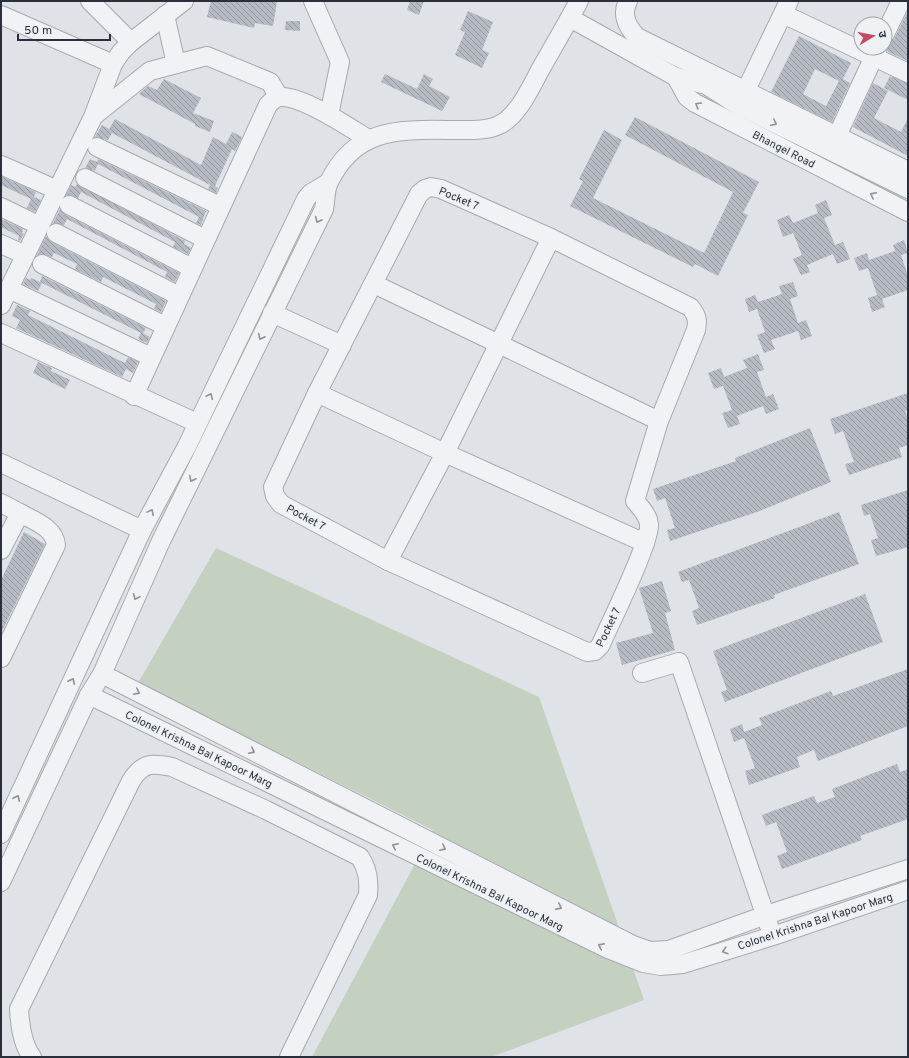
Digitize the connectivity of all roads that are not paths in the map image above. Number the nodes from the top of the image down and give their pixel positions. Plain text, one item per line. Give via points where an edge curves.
1 (90, 1) edge
2 (184, 1) edge
3 (313, 1) edge
4 (579, 1) edge
5 (628, 1) edge
6 (901, 1) edge
7 (786, 7) edge
8 (1, 15) edge
9 (165, 15) junction
10 (570, 18) junction
11 (893, 18) edge
12 (853, 40) edge
13 (131, 42) junction
14 (874, 56) edge
15 (882, 56) edge
16 (113, 64) junction
17 (176, 64) junction
18 (908, 73) edge
19 (676, 77) junction
20 (280, 97) junction
21 (742, 99) junction
22 (330, 115) junction
23 (93, 117) junction
24 (730, 122) junction
25 (837, 136) junction
26 (368, 139) junction
27 (96, 147) dead end
28 (1, 165) edge
29 (908, 171) edge
30 (85, 178) dead end
31 (328, 183) junction
32 (908, 189) edge
33 (57, 190) junction
34 (69, 205) dead end
35 (220, 206) junction
36 (1, 207) edge
37 (906, 207) edge
38 (40, 226) junction
39 (56, 233) dead end
40 (551, 238) junction
41 (205, 239) junction
42 (1, 244) edge
43 (25, 255) junction
44 (42, 264) dead end
45 (192, 268) junction
46 (374, 284) junction
47 (5, 294) edge
48 (179, 296) junction
49 (272, 313) junction
50 (165, 326) junction
51 (1, 333) edge
52 (342, 345) junction
53 (499, 345) junction
54 (151, 357) junction
55 (317, 393) junction
56 (134, 396) junction
57 (659, 421) junction
58 (197, 424) junction
59 (187, 446) junction
60 (445, 453) junction
61 (203, 456) junction
62 (1, 463) edge
63 (1, 503) edge
64 (20, 512) junction
65 (142, 530) junction
66 (645, 544) junction
67 (2, 547) edge
68 (128, 561) junction
69 (388, 561) junction
70 (149, 568) junction
71 (1, 658) edge
72 (642, 673) dead end
73 (102, 674) junction
74 (89, 695) junction
75 (278, 788) junction
76 (266, 810) junction
77 (1, 834) edge
78 (908, 869) edge
79 (1, 882) edge
80 (908, 890) edge
81 (766, 915) junction
82 (773, 936) junction
83 (32, 1057) edge
84 (289, 1057) edge

1 - 13 street
2 - 9 street
3 - 22 street via 340,62
4 - 10 street
5 - 21 street via 625,18 629,29 637,37
6 - 11 street
7 - 12 street
7 - 21 street
8 - 16 street
9 - 13 street
9 - 17 street
10 - 19 street, Bhangel Road
10 - 26 street via 521,105 495,127 480,130 412,130 392,132
13 - 16 street
14 - 25 street
15 - 18 street
16 - 23 street
17 - 20 street via 207,56 270,82
17 - 23 street via 150,71
19 - 21 street, Bhangel Road
24 -> 19 street, Bhangel Road via 687,97
20 - 22 street
20 - 35 street via 268,105
21 - 24 street
21 - 25 street
21 -> 32 street, Bhangel Road
22 - 26 street
23 - 33 street
37 -> 24 street, Bhangel Road
25 - 29 street
26 - 31 street via 342,160
27 - 35 street
28 - 33 street
30 - 41 street
31 -> 49 street via 324,209
58 -> 31 street via 306,199
33 - 38 street
34 - 45 street
35 - 41 street
36 - 38 street
38 - 43 street
39 - 48 street
40 - 46 street, Pocket 7 via 441,189 431,187 418,194
40 - 53 street
40 - 57 street, Pocket 7 via 690,307 696,314 696,330
41 - 45 street
42 - 43 street
43 - 47 street
44 - 50 street
45 - 48 street
46 - 52 street, Pocket 7
46 - 53 street
47 - 54 street
48 - 50 street
49 - 52 street
49 -> 61 street
50 - 54 street
51 - 56 street
52 - 55 street, Pocket 7
53 - 57 street
53 - 60 street
54 - 56 street
55 - 60 street
55 - 69 street, Pocket 7 via 273,487 275,496 281,504
56 - 58 street
57 - 66 street, Pocket 7 via 635,501 645,513 649,525
58 - 59 street
59 - 61 street
65 -> 59 street
60 - 66 street
60 - 69 street
61 -> 70 street
62 - 65 street
63 - 64 street
64 - 67 street
64 - 71 street via 51,531 56,545
65 - 68 street
66 - 69 street, Pocket 7 via 600,646 595,651 588,652
68 - 70 street
77 -> 68 street
70 -> 73 street
72 - 81 street via 679,662
73 - 74 street
73 -> 81 street via 633,945 650,951 669,950
74 - 75 street, Colonel Krishna Bal Kapoor Marg
74 - 79 street
75 - 76 street
82 -> 75 street, Colonel Krishna Bal Kapoor Marg via 683,964 661,966 643,963 608,949
76 - 83 street via 172,767 159,764 139,769 19,1009 20,1025
76 - 84 street via 360,857 369,882 368,895
78 - 81 street
80 - 82 street, Colonel Krishna Bal Kapoor Marg
81 - 82 street

